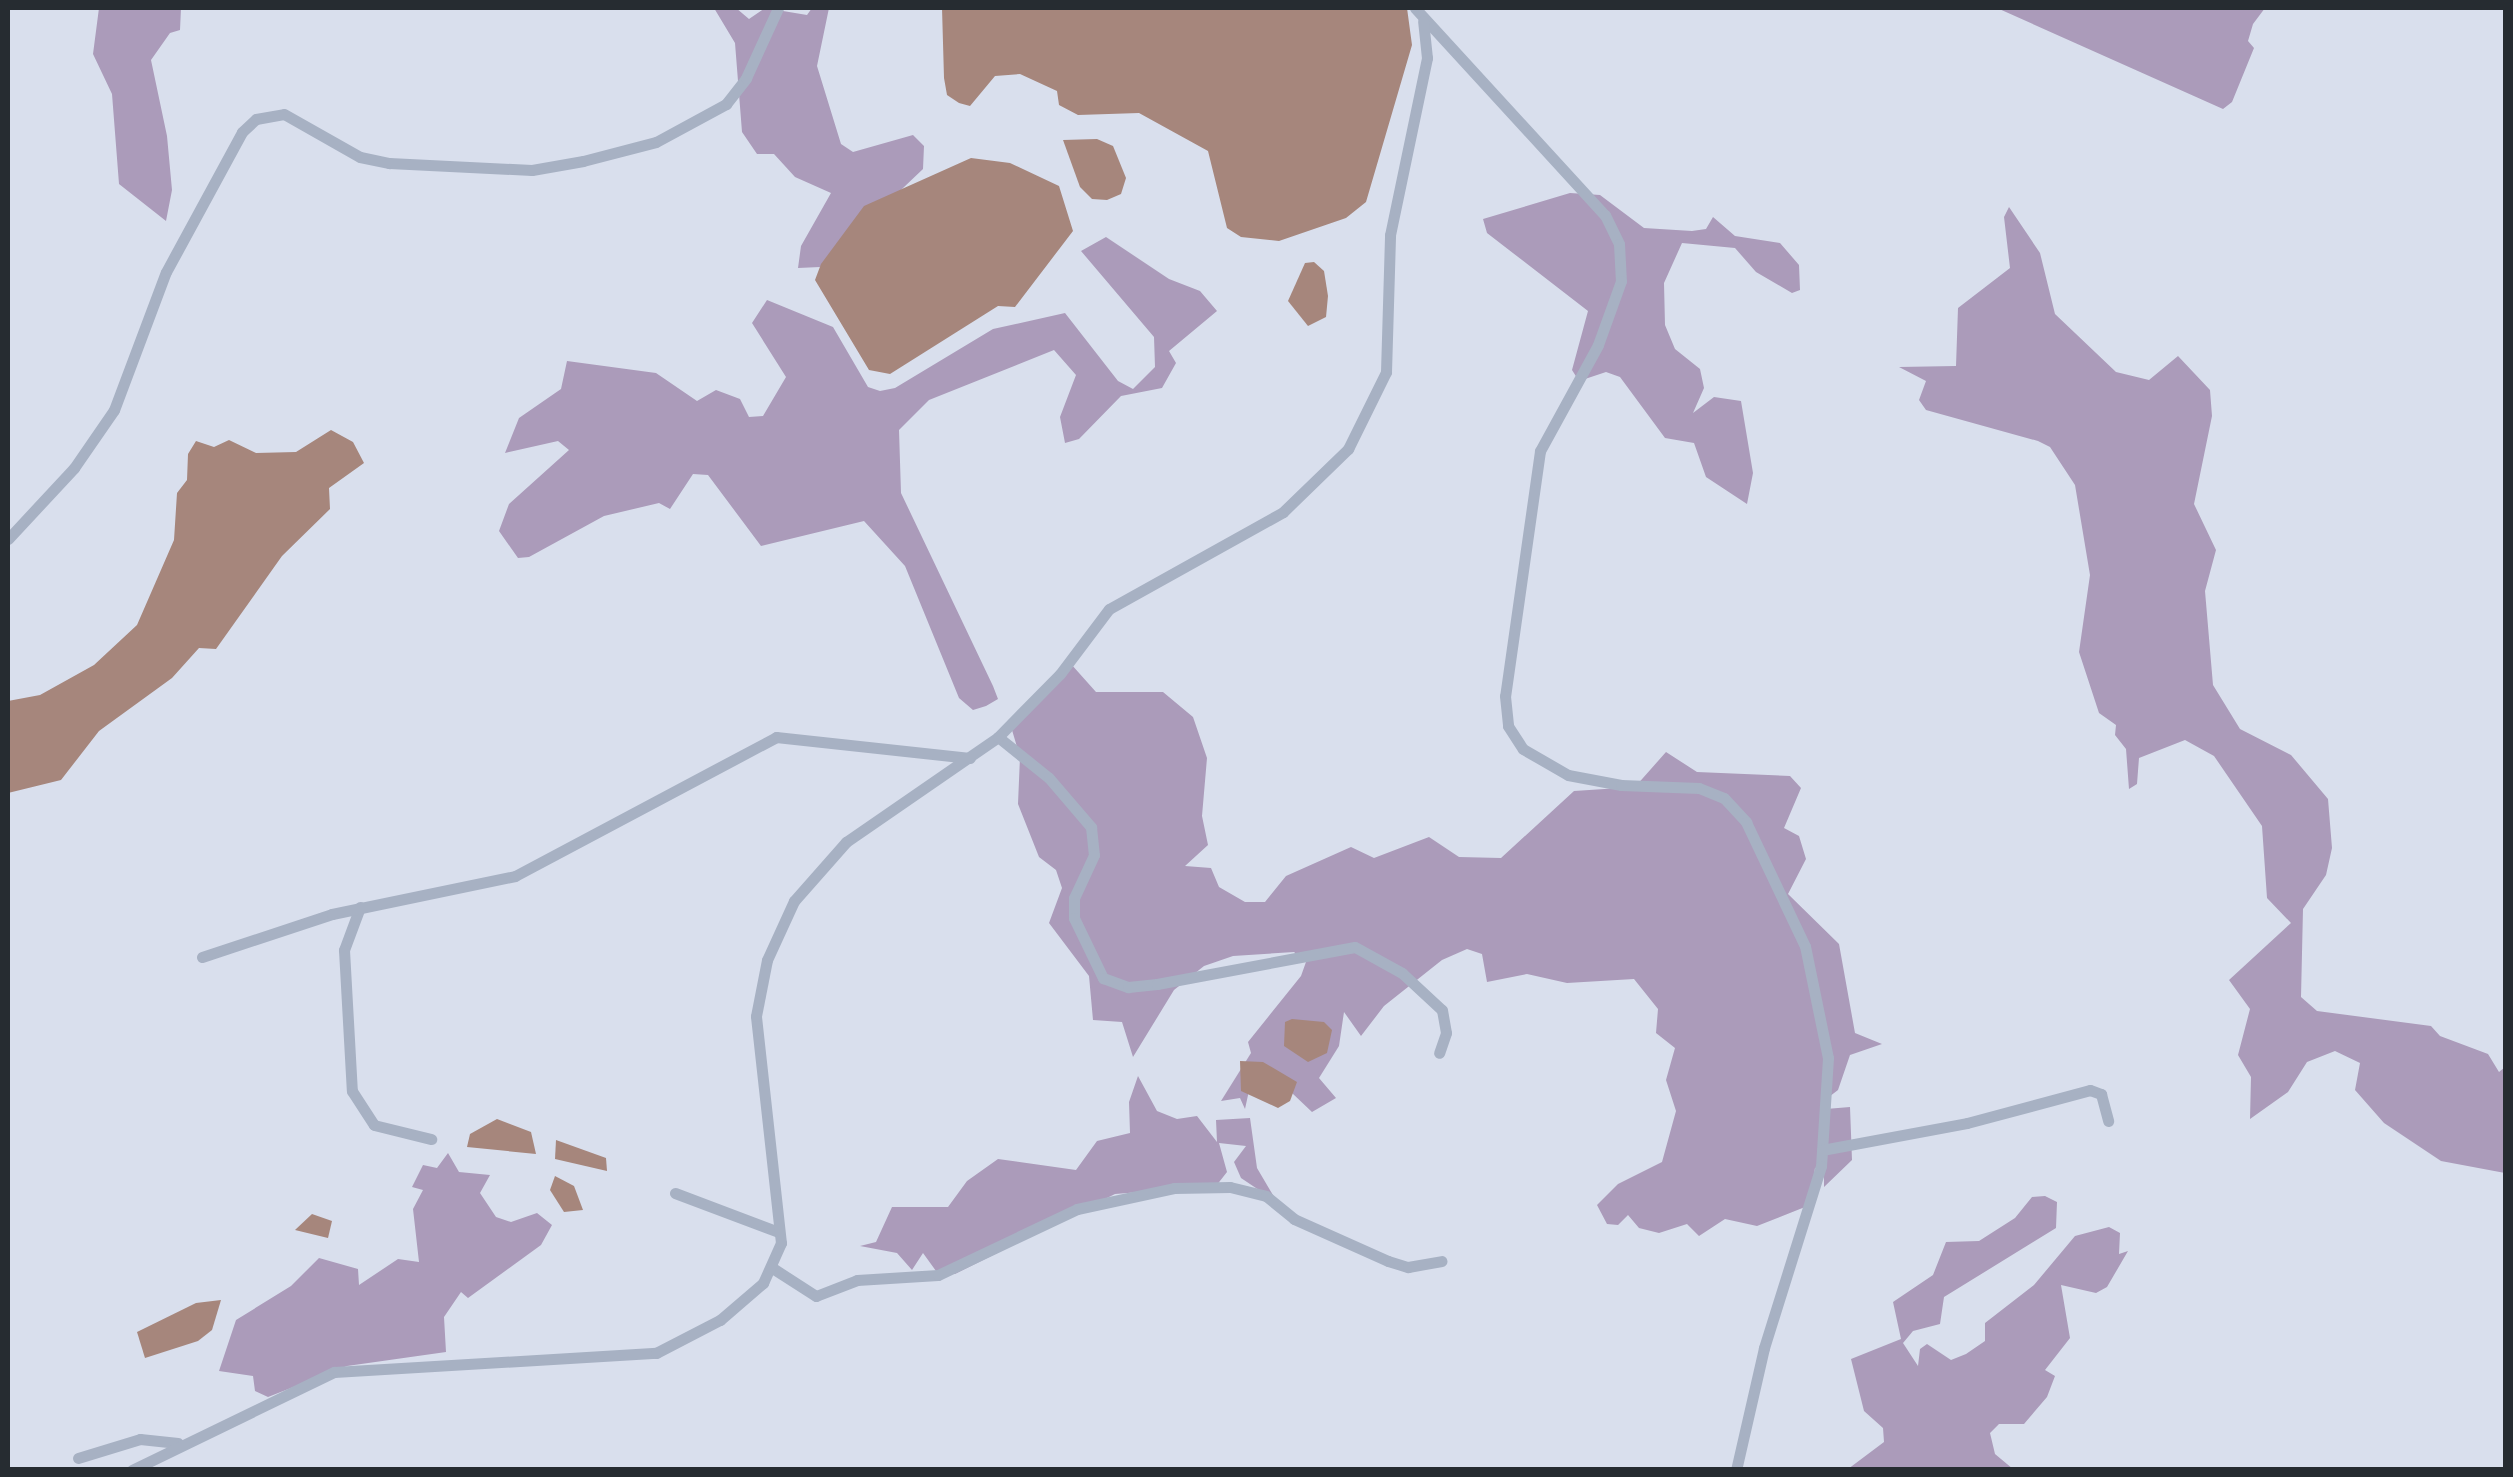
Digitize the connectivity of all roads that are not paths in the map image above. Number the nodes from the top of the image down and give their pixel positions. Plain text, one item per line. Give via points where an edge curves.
1 (778, 8) edge
2 (1415, 8) edge
3 (1423, 20) junction
4 (8, 538) edge
5 (998, 737) junction
6 (970, 758) junction
7 (360, 907) junction
8 (202, 958) dead end
9 (1439, 1053) dead end
10 (2108, 1121) dead end
11 (431, 1140) dead end
12 (1822, 1150) junction
13 (675, 1194) dead end
14 (780, 1232) junction
15 (1441, 1261) dead end
16 (774, 1269) junction
17 (178, 1443) junction
18 (78, 1458) dead end
19 (132, 1470) edge
20 (1736, 1470) edge

1 - 4 street via 746,78 726,104 656,142 583,161 532,170 389,162 360,156 284,114 248,125 166,272 114,410 74,468
2 - 3 street
3 - 5 street via 1426,58 1390,236 1386,372 1372,410 1327,474 1283,512 1109,608 1060,674
3 - 12 street via 1582,189 1619,244 1621,281 1598,345 1540,451 1505,696 1508,726 1544,766 1621,785 1700,788 1724,798 1746,822 1805,946 1828,1058
5 - 6 street
5 - 9 street via 1049,778 1092,827 1094,855 1074,898 1074,918 1104,978 1128,987 1157,984 1355,947 1402,972 1442,1010 1446,1033
6 - 7 street via 776,737 515,876
6 - 14 street via 819,866 778,932 756,1016
7 - 8 street
7 - 11 street via 344,950 352,1091 374,1126
10 - 12 street via 2101,1094 2090,1090 1967,1123
12 - 20 street
13 - 14 street
14 - 16 street
15 - 16 street via 1408,1267 1388,1261 1294,1219 1266,1196 1230,1187 1174,1188 1077,1209 938,1275 857,1280 816,1296
16 - 17 street via 720,1320 666,1350 334,1372 264,1410
17 - 18 street via 140,1439
17 - 19 street

